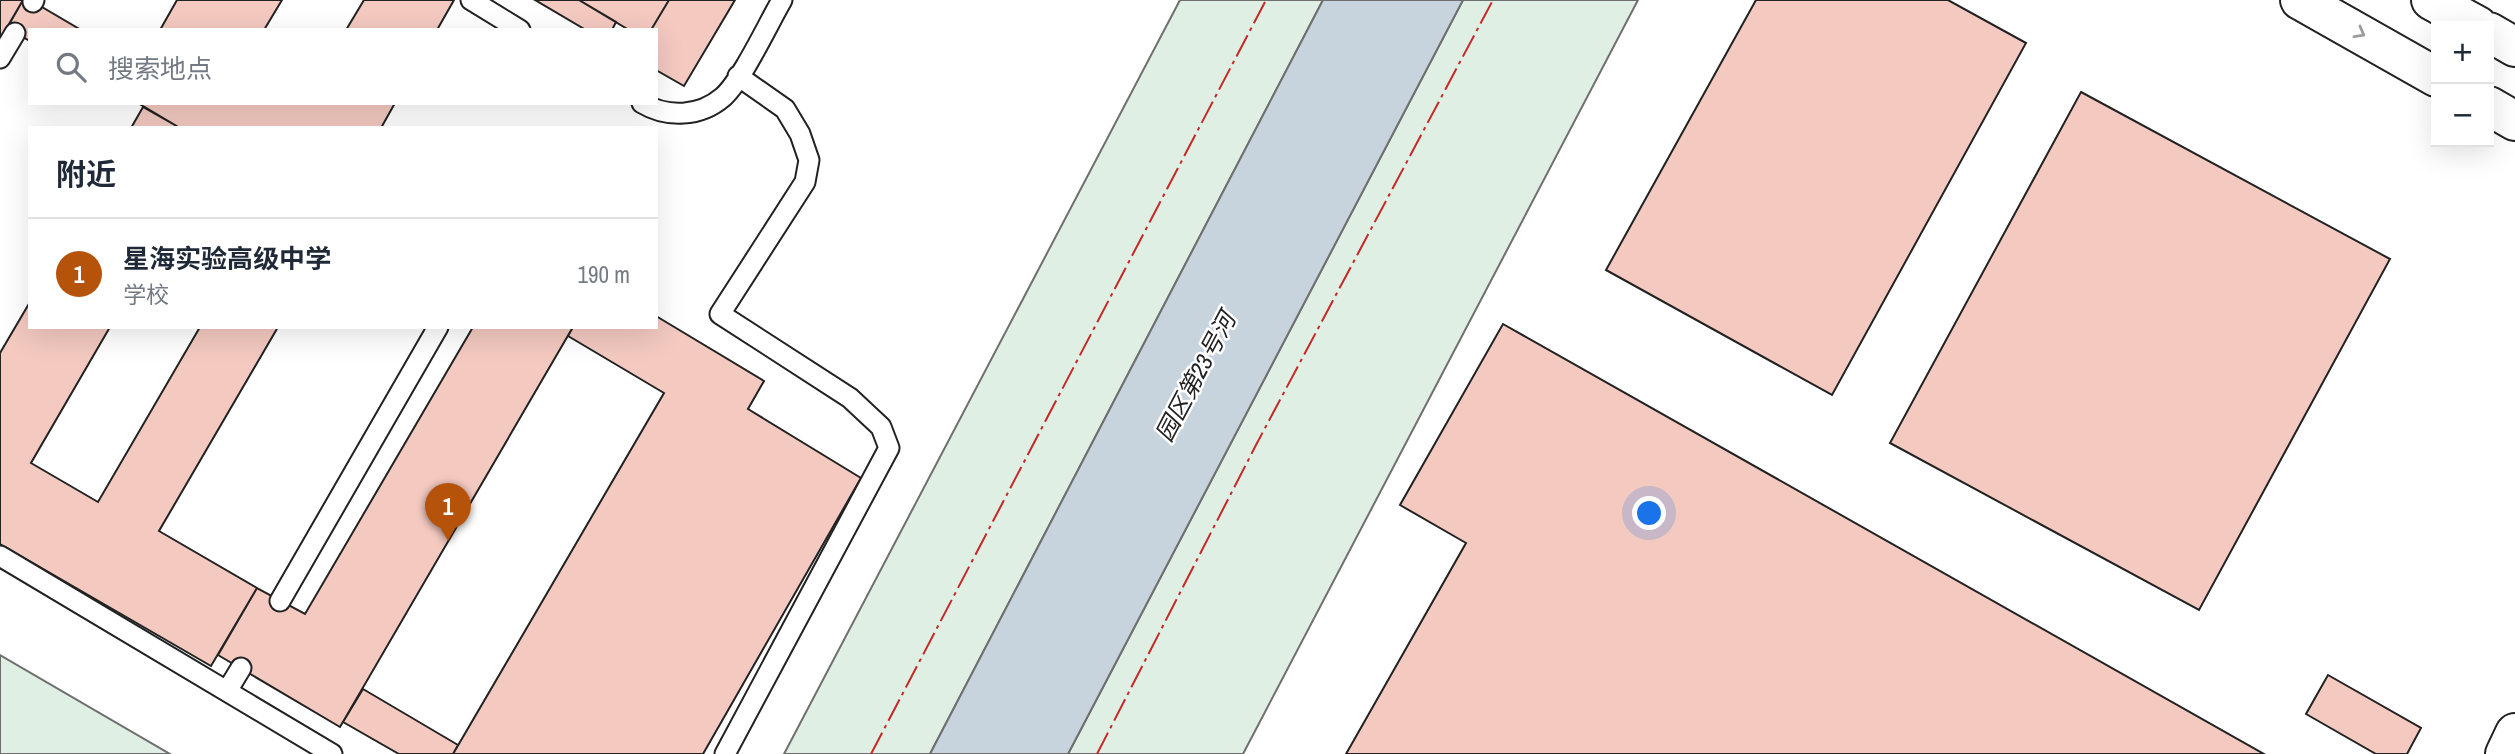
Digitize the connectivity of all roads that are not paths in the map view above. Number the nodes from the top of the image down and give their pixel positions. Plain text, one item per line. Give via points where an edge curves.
1 (471, 0) edge
2 (782, 0) edge
3 (2300, 0) edge
4 (2431, 0) edge
5 (2469, 21) edge
6 (517, 28) edge
7 (15, 33) dead end
8 (2494, 35) edge
9 (2515, 47) edge
10 (0, 58) edge
11 (2431, 74) edge
12 (738, 76) junction
13 (645, 105) edge
14 (2494, 109) edge
15 (2515, 121) edge
16 (437, 329) edge
17 (0, 556) edge
18 (280, 601) dead end
19 (241, 668) dead end
20 (228, 691) junction
21 (2515, 733) edge
22 (332, 754) edge
23 (725, 754) edge
24 (2505, 754) edge

1 - 6 lane
2 - 12 lane
3 -> 11 main road
4 - 5 main road
7 - 10 lane
8 - 9 main road
12 - 13 lane via 724,96 689,114
12 - 23 lane via 785,109 810,160 804,182 720,314 850,398 881,427 889,448
14 - 15 main road
16 - 18 lane
17 - 20 lane
19 - 20 lane
20 - 22 lane
21 - 24 main road

